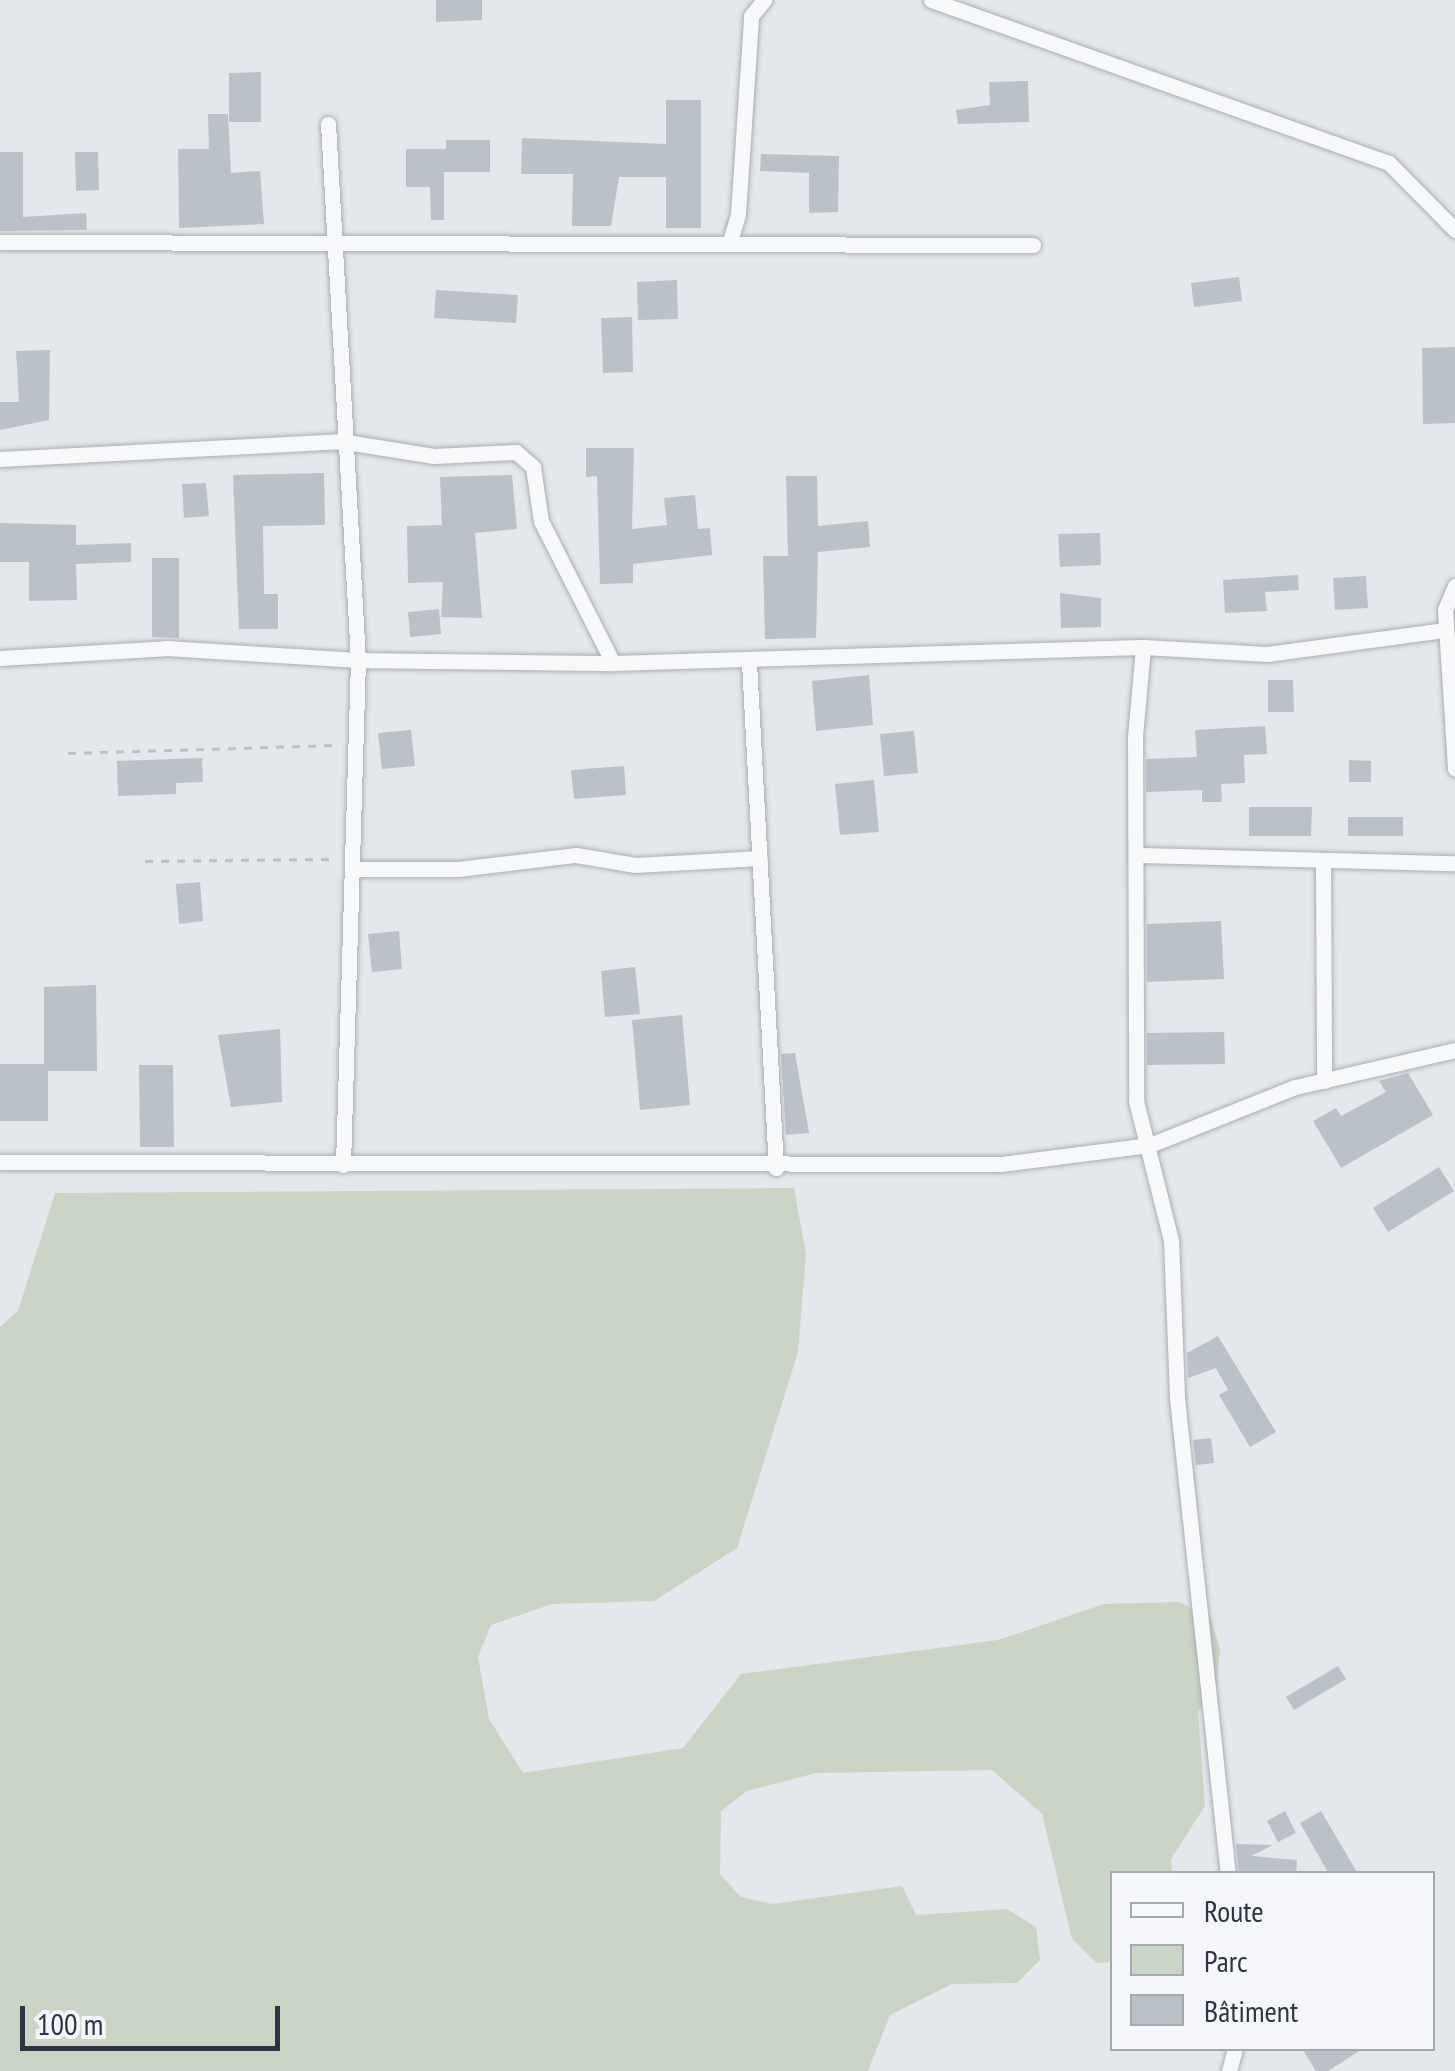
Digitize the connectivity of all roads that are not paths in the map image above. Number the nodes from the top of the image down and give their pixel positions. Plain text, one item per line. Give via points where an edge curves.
1 (764, 0) edge
2 (931, 0) edge
3 (328, 124) dead end
4 (1455, 230) edge
5 (0, 242) edge
6 (340, 243) junction
7 (729, 244) junction
8 (1032, 245) dead end
9 (340, 442) junction
10 (0, 458) edge
11 (1455, 586) edge
12 (1444, 630) junction
13 (1143, 646) junction
14 (0, 658) edge
15 (358, 660) junction
16 (750, 662) junction
17 (613, 663) junction
18 (1455, 769) edge
19 (1140, 855) junction
20 (760, 858) junction
21 (1323, 860) junction
22 (356, 864) junction
23 (1455, 864) edge
24 (1455, 1050) edge
25 (1324, 1080) junction
26 (1150, 1145) junction
27 (0, 1162) edge
28 (343, 1165) junction
29 (776, 1168) junction
30 (1228, 1871) edge

1 - 7 street via 750,16 738,214
2 - 4 street via 1389,163
3 - 6 street
5 - 6 street
6 - 7 street
6 - 9 street
7 - 8 street
9 - 10 street
9 - 15 street
9 - 17 street via 434,456 516,452 533,467 540,521
11 - 12 street
12 - 13 street via 1266,654
12 - 18 street
13 - 16 street via 848,652
13 - 19 street via 1135,736
14 - 15 street via 166,648
15 - 17 street
15 - 22 street
16 - 17 street
16 - 20 street
19 - 21 street
19 - 26 street via 1136,1101
20 - 22 street via 635,865 576,855 458,869
20 - 29 street
21 - 23 street
21 - 25 street
22 - 28 street
24 - 25 street
25 - 26 street
26 - 29 street via 1001,1164
26 - 30 street via 1171,1240 1177,1398
27 - 28 street
28 - 29 street

